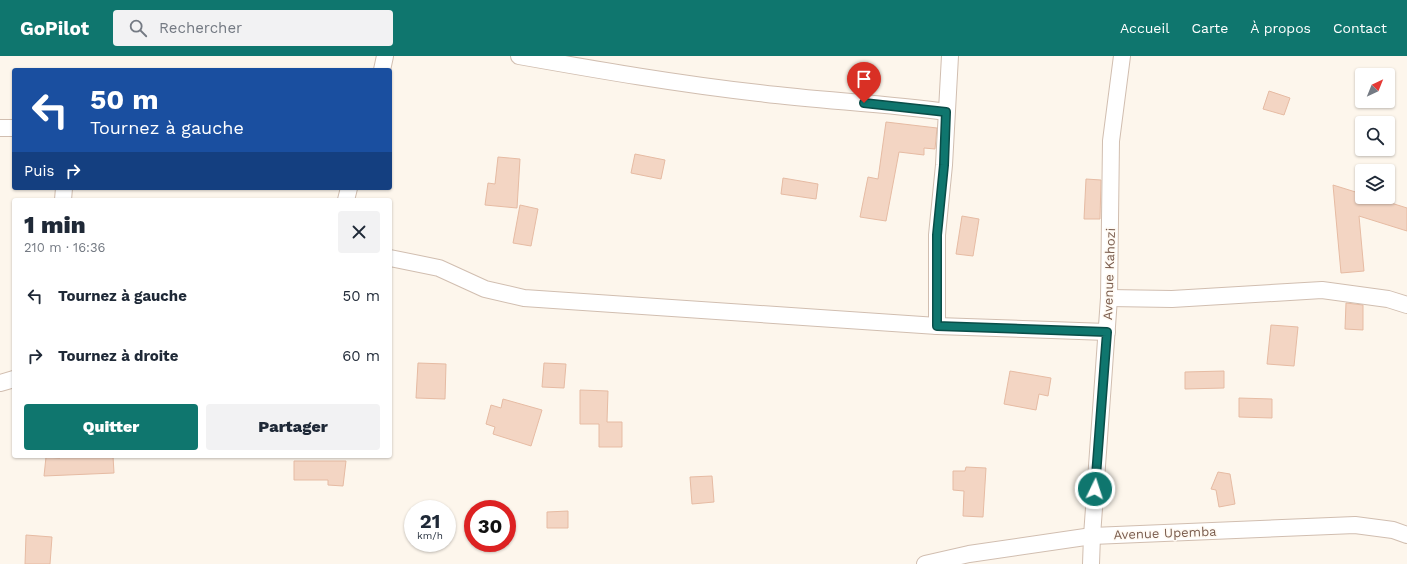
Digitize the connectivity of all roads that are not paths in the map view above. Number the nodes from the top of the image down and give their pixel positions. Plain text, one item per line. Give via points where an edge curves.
1 (384, 56) edge
2 (518, 56) edge
3 (950, 56) edge
4 (1122, 56) edge
5 (382, 68) edge
6 (946, 112) junction
7 (0, 128) edge
8 (12, 128) edge
9 (392, 258) edge
10 (1109, 298) junction
11 (1407, 305) edge
12 (937, 326) junction
13 (1107, 332) junction
14 (12, 380) edge
15 (0, 383) edge
16 (1407, 535) edge
17 (1092, 536) junction
18 (925, 564) edge
19 (1091, 564) edge

1 - 5 street
2 - 6 street via 760,94
3 - 6 street
4 - 10 street, Avenue Kahozi via 1111,141
6 - 12 street via 937,235
7 - 8 street
9 - 12 street via 439,268 485,289 524,298
10 - 11 street via 1172,299 1322,290 1388,299
10 - 13 street, Avenue Kahozi
12 - 13 street
13 - 17 street, Avenue Kahozi
14 - 15 street
16 - 17 street, Avenue Upemba via 1393,530 1355,525
17 - 18 street, Avenue Upemba via 969,554
17 - 19 street, Avenue Kahozi

